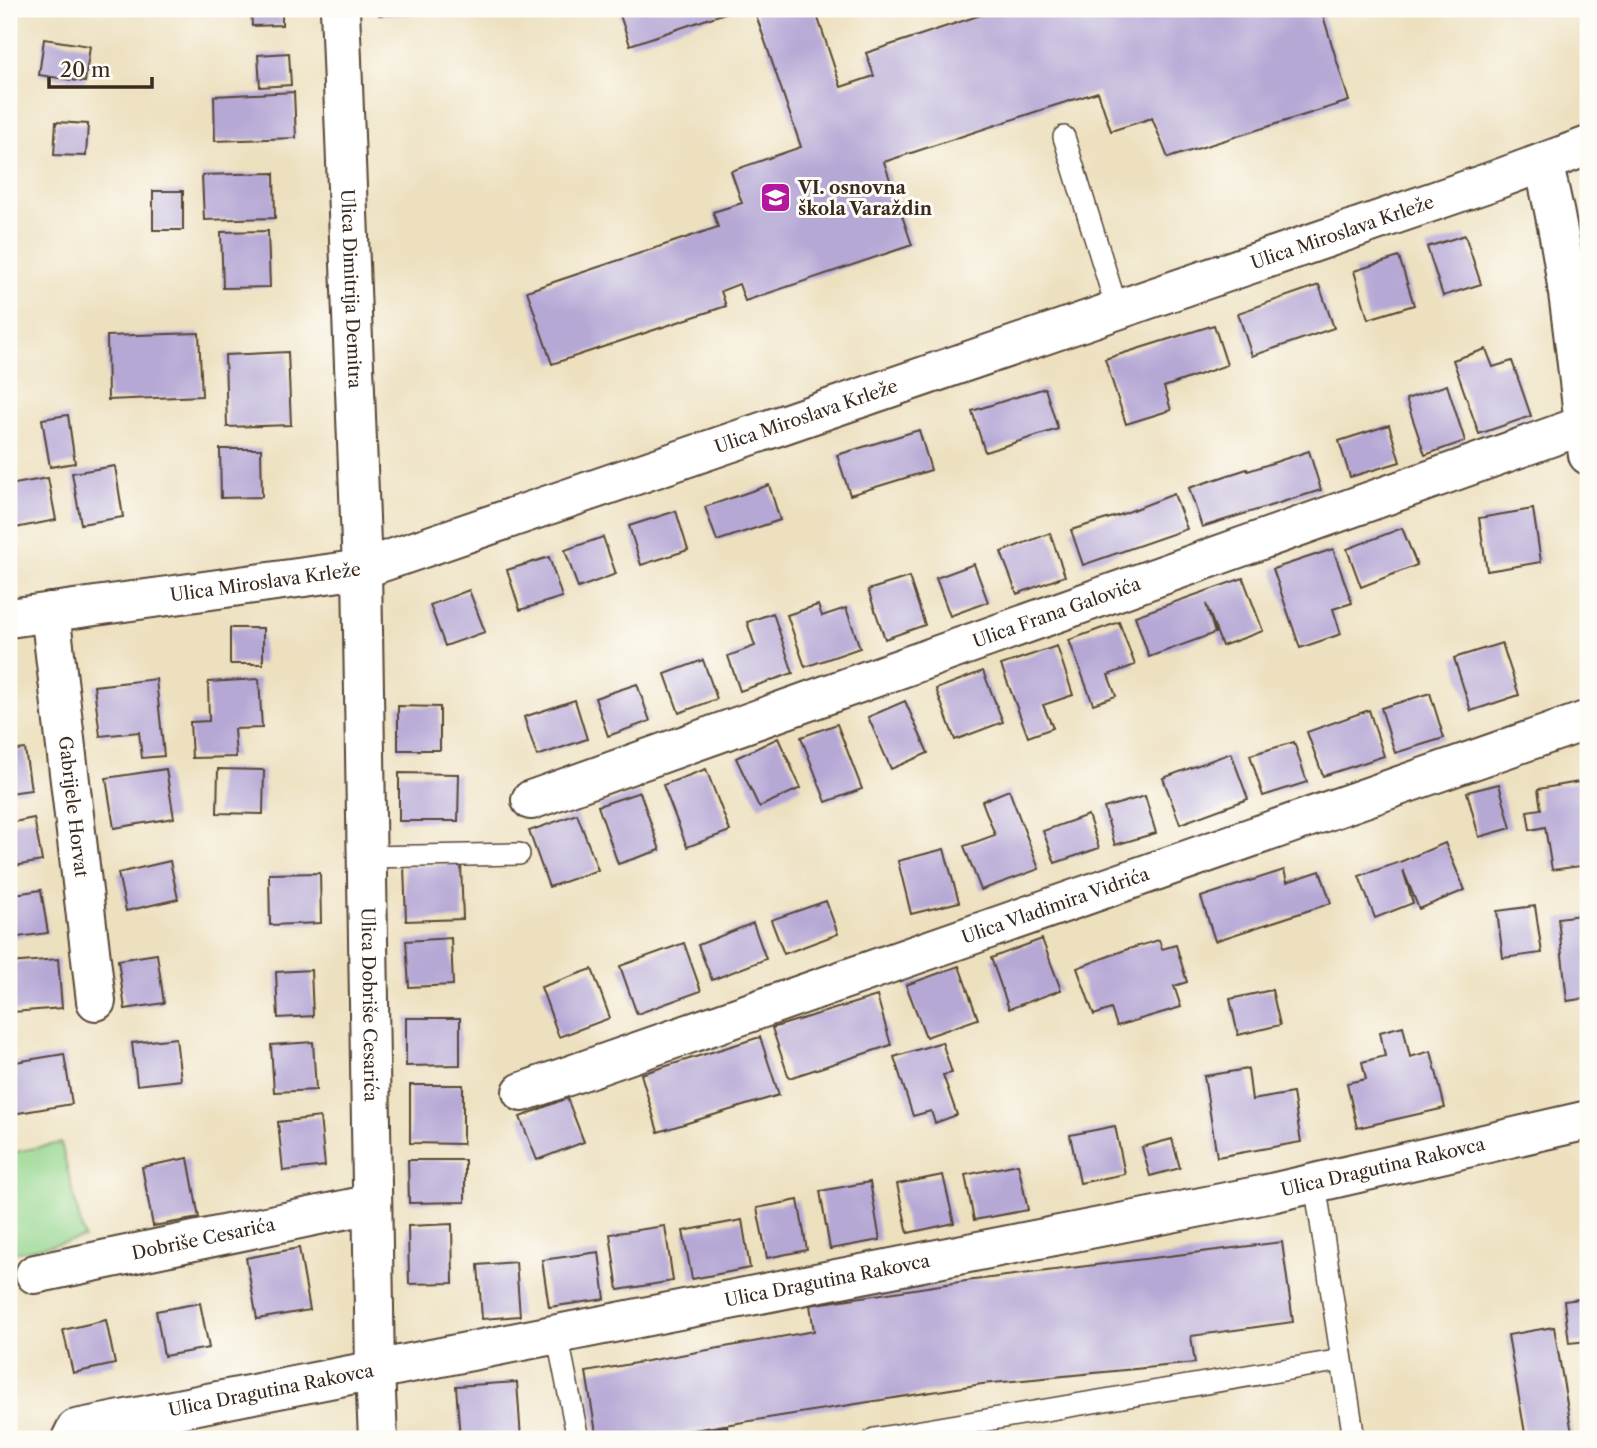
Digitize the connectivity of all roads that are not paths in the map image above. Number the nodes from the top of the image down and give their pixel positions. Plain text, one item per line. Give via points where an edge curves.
1 (340, 9) edge
2 (1064, 137) dead end
3 (1588, 146) edge
4 (1543, 163) junction
5 (1117, 309) junction
6 (1586, 440) edge
7 (362, 569) junction
8 (50, 612) junction
9 (9, 618) edge
10 (1588, 720) edge
11 (531, 800) dead end
12 (519, 854) dead end
13 (367, 857) junction
14 (96, 1001) dead end
15 (522, 1093) dead end
16 (1588, 1120) edge
17 (1315, 1183) junction
18 (372, 1204) junction
19 (35, 1274) dead end
20 (557, 1334) junction
21 (1342, 1360) junction
22 (375, 1370) junction
23 (71, 1439) edge
24 (378, 1439) edge
25 (578, 1439) edge
26 (874, 1439) edge
27 (1354, 1439) edge

1 - 7 street, Ulica Dimitrija Demitra
2 - 5 lane
3 - 4 street, Ulica Miroslava Krleže
4 - 5 street, Ulica Miroslava Krleže
4 - 6 street via 1564,272
5 - 7 street, Ulica Miroslava Krleže
6 - 11 street, Ulica Frana Galovića
7 - 8 street, Ulica Miroslava Krleže
7 - 13 street, Ulica Dobriše Cesarića
8 - 9 street, Ulica Miroslava Krleže
8 - 14 street, Gabrijele Horvat
10 - 15 street, Ulica Vladimira Vidrića
12 - 13 lane
13 - 18 street, Ulica Dobriše Cesarića
16 - 17 street, Ulica Dragutina Rakovca
17 - 20 street, Ulica Dragutina Rakovca
17 - 21 lane
18 - 19 street, Dobriše Cesarića
18 - 22 street, Ulica Dobriše Cesarića
20 - 22 street, Ulica Dragutina Rakovca
20 - 25 lane
21 - 26 lane
21 - 27 lane
22 - 23 street, Ulica Dragutina Rakovca via 76,1429
22 - 24 street, Ulica Dobriše Cesarića

